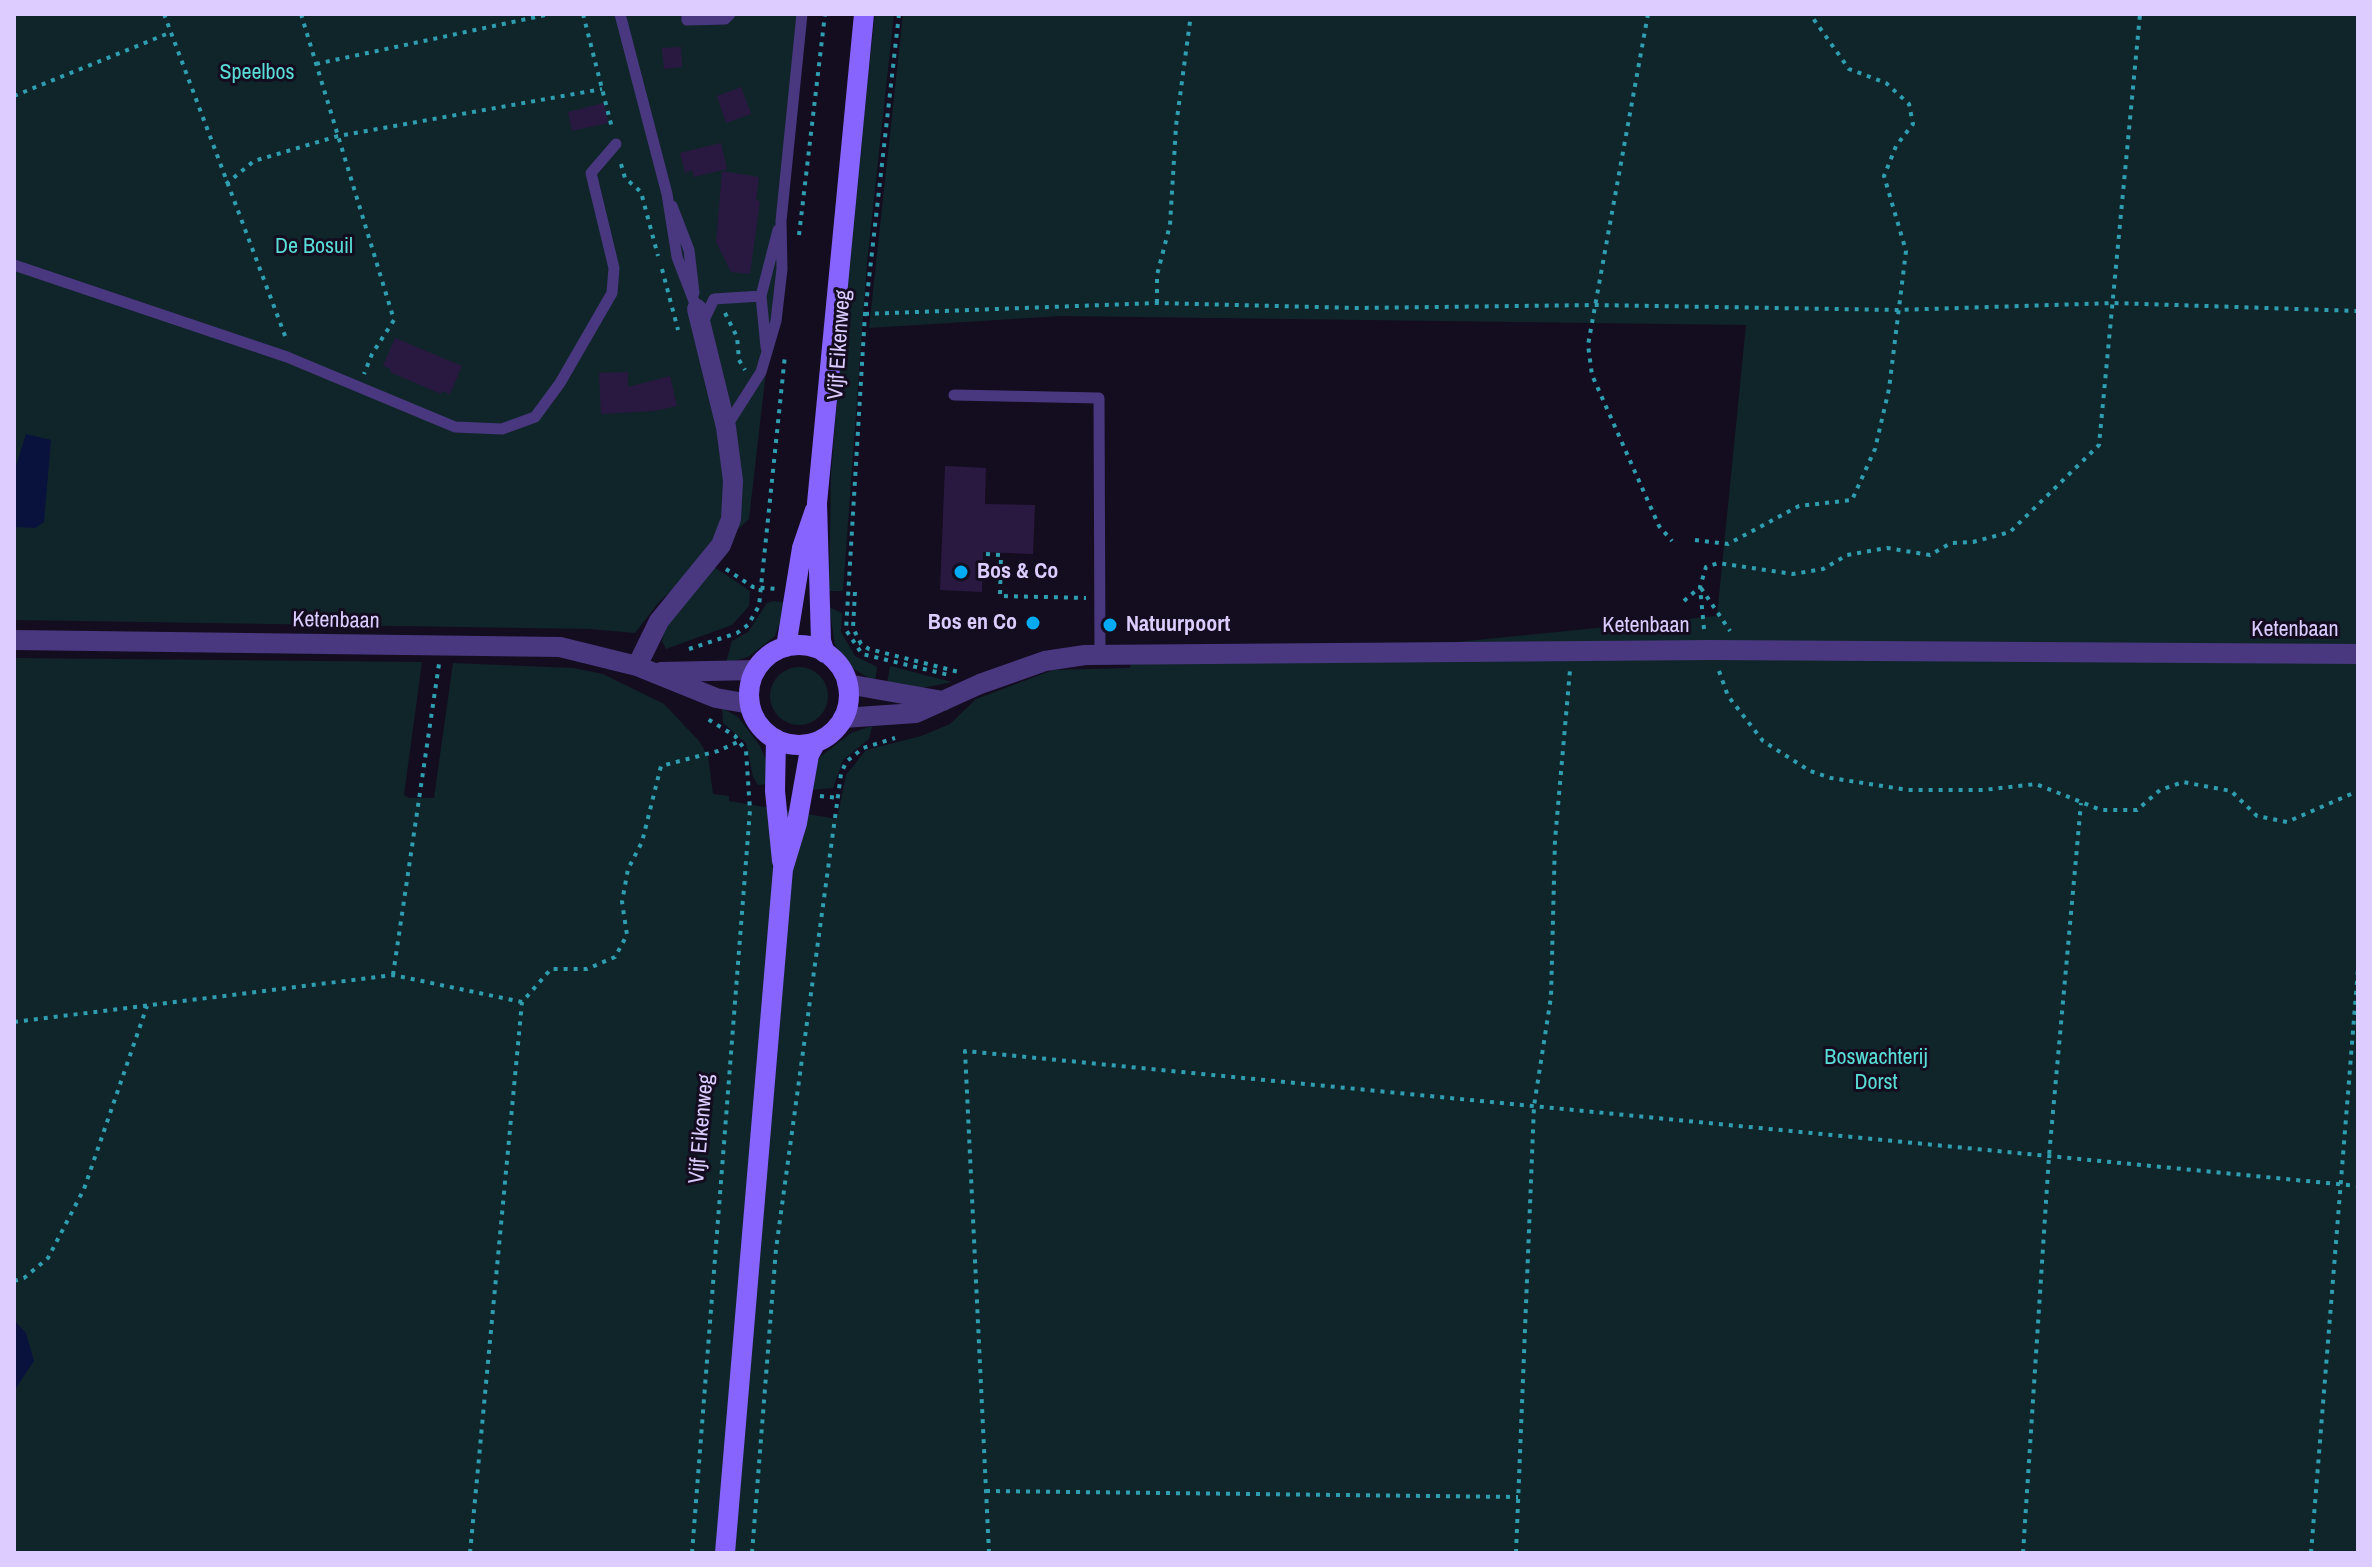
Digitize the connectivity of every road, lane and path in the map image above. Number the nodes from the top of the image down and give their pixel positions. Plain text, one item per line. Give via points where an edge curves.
1 (164, 14) edge
2 (301, 14) edge
3 (550, 14) edge
4 (583, 14) edge
5 (620, 14) edge
6 (687, 14) edge
7 (730, 14) edge
8 (802, 14) edge
9 (864, 14) edge
10 (899, 14) edge
11 (1191, 14) edge
12 (1648, 14) edge
13 (1810, 14) edge
14 (2140, 14) edge
15 (169, 33) junction
16 (316, 64) junction
17 (602, 89) junction
18 (14, 96) edge
19 (338, 136) junction
20 (616, 144) junction
21 (226, 184) junction
22 (781, 221) junction
23 (14, 265) edge
24 (761, 296) junction
25 (1157, 303) junction
26 (2114, 303) junction
27 (706, 304) junction
28 (1596, 305) junction
29 (1897, 310) junction
30 (2358, 311) edge
31 (865, 314) junction
32 (681, 341) dead end
33 (767, 352) junction
34 (296, 361) junction
35 (756, 380) junction
36 (358, 387) junction
37 (954, 395) dead end
38 (726, 427) junction
39 (817, 503) junction
40 (1695, 540) dead end
41 (1672, 541) dead end
42 (986, 554) dead end
43 (1700, 587) junction
44 (855, 592) dead end
45 (761, 595) dead end
46 (1100, 598) junction
47 (1684, 601) dead end
48 (725, 639) dead end
49 (14, 640) edge
50 (442, 646) junction
51 (786, 647) junction
52 (1711, 650) junction
53 (1741, 650) junction
54 (1571, 651) junction
55 (825, 653) junction
56 (2358, 654) edge
57 (1100, 655) junction
58 (645, 669) junction
59 (756, 670) junction
60 (974, 679) junction
61 (847, 684) junction
62 (943, 701) junction
63 (750, 704) junction
64 (843, 718) junction
65 (715, 723) dead end
66 (776, 739) junction
67 (740, 741) junction
68 (877, 741) dead end
69 (816, 742) junction
70 (2358, 791) edge
71 (2081, 803) junction
72 (783, 869) junction
73 (2358, 969) edge
74 (393, 975) junction
75 (522, 1002) junction
76 (147, 1006) junction
77 (14, 1022) edge
78 (1534, 1106) junction
79 (2049, 1156) junction
80 (2339, 1184) junction
81 (2358, 1186) edge
82 (14, 1281) edge
83 (986, 1491) junction
84 (1518, 1497) junction
85 (470, 1553) edge
86 (692, 1553) edge
87 (725, 1553) edge
88 (752, 1553) edge
89 (989, 1553) edge
90 (1516, 1553) edge
91 (2023, 1553) edge
92 (2311, 1553) edge

1 - 15 path
2 - 16 path
3 - 16 path
4 - 17 path
5 - 27 lane via 667,194
6 - 7 lane via 687,20 725,19
8 - 22 lane
9 - 39 main road, Vijf Eikenweg
10 - 31 path, Vijf Eikenweg
11 - 25 path
12 - 28 path
13 - 29 path via 1849,69 1886,83 1909,104 1913,124 1896,146 1884,176 1906,251
14 - 26 path
15 - 18 path
15 - 21 path
16 - 19 path
17 - 19 path
17 - 20 path
19 - 21 path via 254,161
19 - 36 path via 394,320
20 - 32 path via 625,178 641,192
20 - 36 lane via 591,173 614,268 612,293 535,417 502,429 455,427
21 - 34 path
22 - 24 lane
22 - 33 lane via 782,269
23 - 34 lane
24 - 27 lane
24 - 33 lane
25 - 28 path via 1358,308
25 - 31 path
26 - 29 path
26 - 30 path
26 - 43 path via 2099,445 2010,532 1951,543 1930,555 1887,548 1847,555 1823,569 1793,574 1718,563 1706,567
27 - 35 path via 737,337 741,367
27 - 38 street via 699,330
28 - 29 path
28 - 41 path via 1588,345 1592,375 1659,526
29 - 40 path via 1889,389 1875,449 1852,500 1799,506 1728,544
31 - 60 path, Vijf Eikenweg via 846,630 862,654
33 - 35 lane
34 - 36 lane
35 - 38 lane
37 - 46 lane via 1099,398
38 - 58 street via 733,481 731,519 721,545 659,621
39 - 51 main road, Vijf Eikenweg via 802,548
39 - 55 main road, Vijf Eikenweg
42 - 46 path via 1001,555 1000,596
43 - 47 path
43 - 52 path
43 - 53 path
44 - 60 path via 853,628 861,644
45 - 48 path via 748,625
46 - 57 lane
49 - 50 street, Ketenbaan
50 - 58 street, Ketenbaan via 560,647
50 - 74 path
51 - 55 main road via 813,647
51 - 59 main road
52 - 53 street, Ketenbaan
52 - 54 street, Ketenbaan
52 - 71 path via 1728,696 1763,741 1810,771 1908,790 2036,784
53 - 56 street, Ketenbaan
54 - 57 street, Ketenbaan
54 - 78 path via 1555,840 1551,997
55 - 61 main road
57 - 60 street, Ketenbaan via 1045,661
58 - 59 street, Ketenbaan
58 - 63 street, Ketenbaan via 716,698
59 - 63 main road
60 - 62 street, Ketenbaan
61 - 62 street
61 - 64 main road
62 - 64 street, Ketenbaan via 902,716
63 - 66 main road via 759,725
64 - 69 main road
65 - 67 path
66 - 69 main road via 795,745
66 - 72 main road
67 - 75 path via 661,766 642,842 628,869 622,902 627,935 615,957 587,969 551,969
67 - 86 path, Vijf Eikenweg via 748,761 750,810
68 - 88 path via 854,754 841,774 776,1249
69 - 72 main road
70 - 71 path via 2287,822 2257,816 2231,791 2183,782 2160,790 2137,810 2101,810
71 - 79 path
72 - 87 main road
73 - 80 path
74 - 75 path
74 - 76 path
75 - 85 path
76 - 77 path
76 - 82 path via 84,1189 48,1258
78 - 79 path
78 - 83 path via 965,1051
78 - 84 path
79 - 80 path
79 - 91 path
80 - 81 path
80 - 92 path
83 - 84 path
83 - 89 path
84 - 90 path

